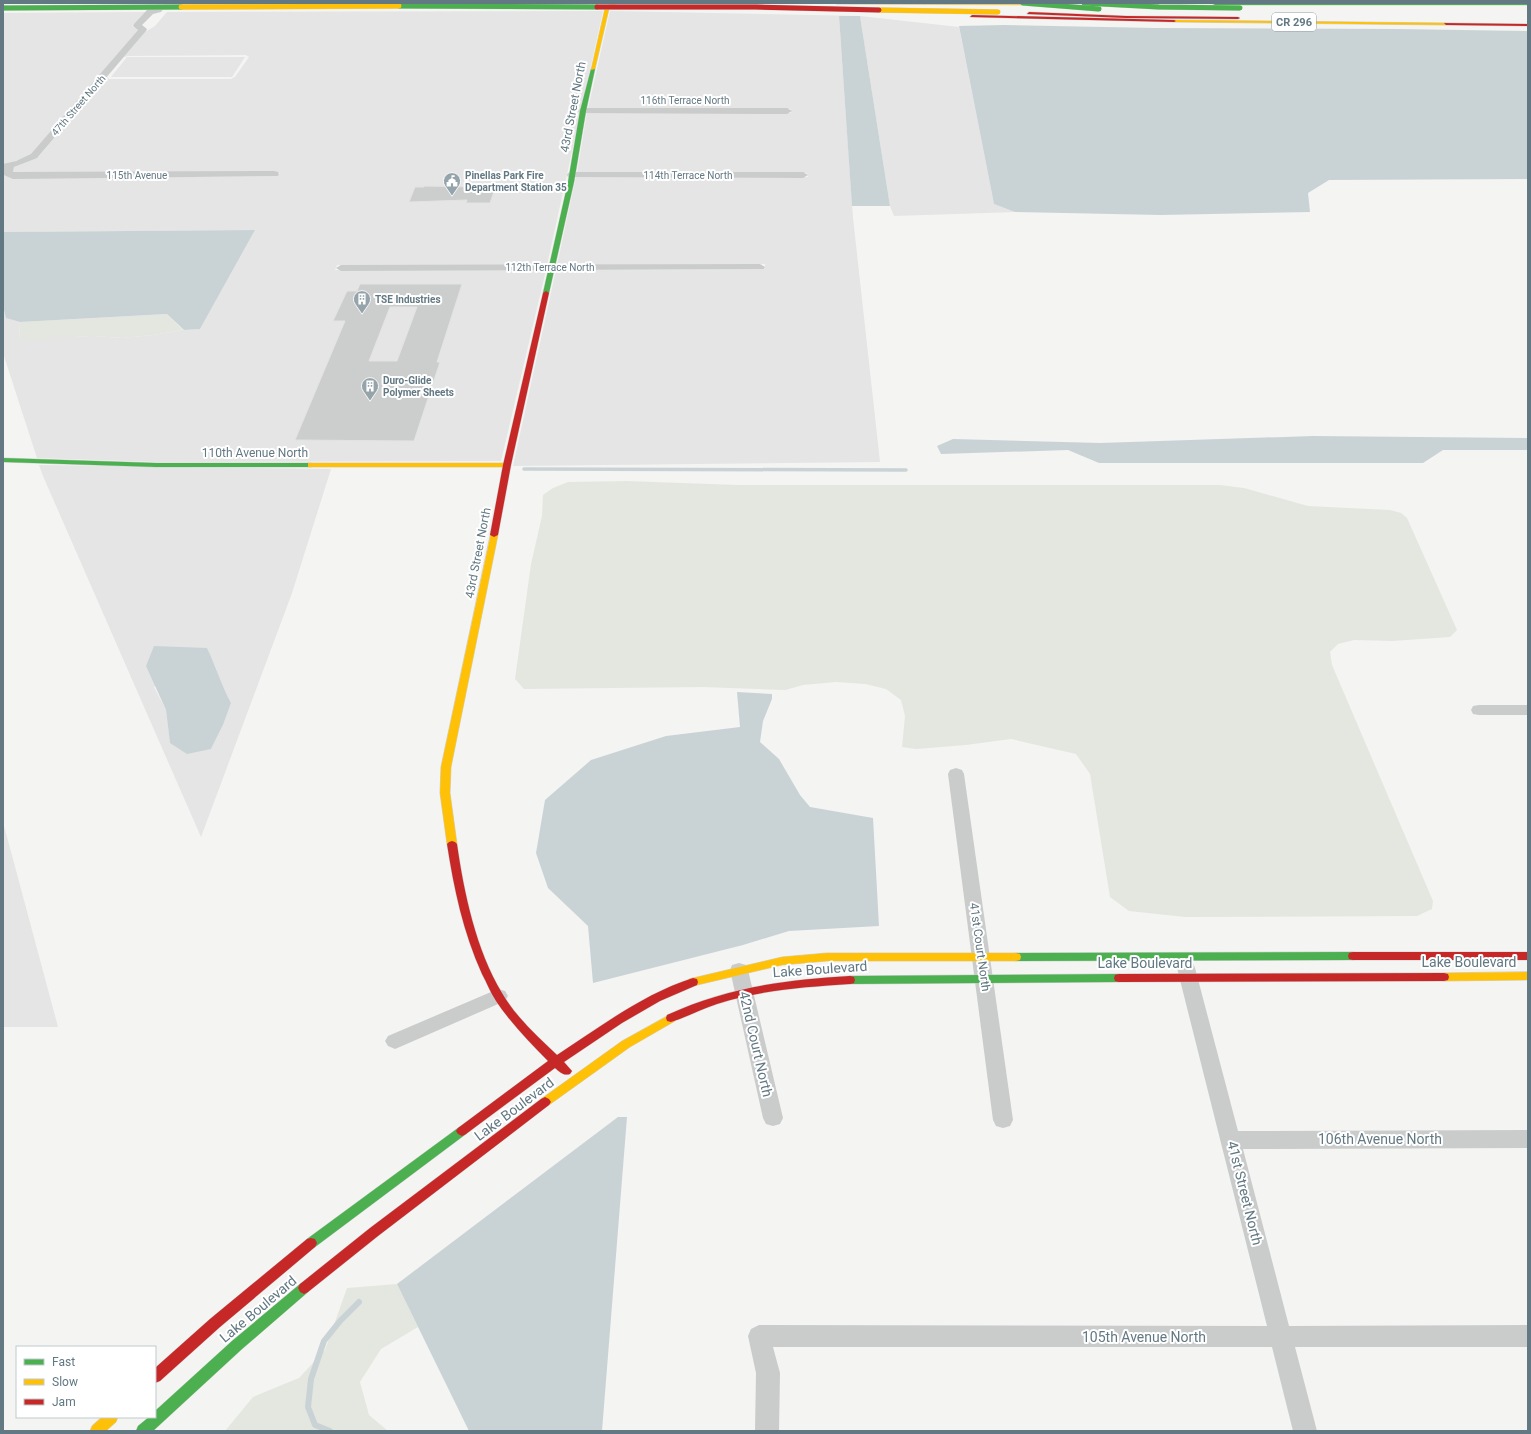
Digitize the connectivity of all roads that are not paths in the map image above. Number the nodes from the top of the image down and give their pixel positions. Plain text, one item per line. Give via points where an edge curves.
1 (92, 3) edge
2 (674, 3) edge
3 (1023, 3) edge
4 (1084, 3) edge
5 (3, 4) edge
6 (984, 4) edge
7 (1528, 4) edge
8 (611, 6) edge
9 (1528, 8) edge
10 (3, 9) edge
11 (159, 9) junction
12 (1347, 14) dead end
13 (1528, 18) edge
14 (1528, 25) edge
15 (147, 26) junction
16 (583, 110) junction
17 (787, 111) dead end
18 (6, 167) edge
19 (274, 174) dead end
20 (572, 175) junction
21 (803, 175) dead end
22 (551, 267) junction
23 (760, 267) dead end
24 (341, 268) dead end
25 (3, 460) edge
26 (507, 465) junction
27 (1479, 710) dead end
28 (1528, 710) edge
29 (956, 774) dead end
30 (981, 956) junction
31 (1183, 956) junction
32 (1528, 956) edge
33 (739, 970) junction
34 (1528, 976) edge
35 (1189, 977) junction
36 (984, 978) junction
37 (744, 991) junction
38 (498, 996) junction
39 (395, 1041) dead end
40 (555, 1062) junction
41 (576, 1080) junction
42 (773, 1118) dead end
43 (1003, 1120) dead end
44 (1528, 1138) edge
45 (1232, 1140) junction
46 (1528, 1336) edge
47 (1282, 1337) junction
48 (156, 1376) edge
49 (111, 1418) edge
50 (97, 1431) edge
51 (143, 1431) edge
52 (767, 1431) edge
53 (1305, 1431) edge

1 - 5 main road
2 - 6 main road
3 - 12 main road, bridge via 1188,13
4 - 9 main road, bridge via 1240,8
6 - 7 main road
8 - 11 main road, CR 296
8 - 14 main road, CR 296 via 831,9 1132,22
8 - 16 main road, 43rd Street North
10 - 11 main road, CR 296
10 - 13 main road, bridge via 249,6 756,7 1126,17
11 - 15 street, 47th Street North via 150,12
11 - 15 street, 47th Street North via 163,12
15 - 18 street, 47th Street North via 34,156
16 - 17 street, 116th Terrace North
16 - 20 main road, 43rd Street North
18 - 19 street, 115th Avenue via 8,173 13,176
20 - 21 street, 114th Terrace North
20 - 22 main road, 43rd Street North
22 - 23 street, 112th Terrace North
22 - 24 street, 112th Terrace North
22 - 26 main road, 43rd Street North
25 - 26 main road, 110th Avenue North via 156,465
26 - 38 main road, 43rd Street North via 446,767 445,793 457,881 465,914 479,956
27 - 28 street
29 - 30 street, 41st Court North
30 - 31 main road, Lake Boulevard
30 - 33 main road, Lake Boulevard via 827,957 782,961
30 - 36 street, 41st Court North
31 - 32 main road, Lake Boulevard
31 - 35 street, 41st Street North
33 - 37 street, 42nd Court North
33 - 40 main road, Lake Boulevard via 694,982 656,998
34 - 35 main road, Lake Boulevard
35 - 36 main road, Lake Boulevard
35 - 45 street, 41st Street North
36 - 37 main road, Lake Boulevard via 792,983
36 - 43 street, 41st Court North
37 - 41 main road, Lake Boulevard via 713,1000 670,1019 629,1041
37 - 42 street, 42nd Court North
38 - 39 street
38 - 40 main road, 43rd Street North via 523,1029
40 - 41 main road, 43rd Street North
40 - 48 main road, Lake Boulevard via 308,1245
41 - 51 main road, Lake Boulevard via 334,1264 241,1341
44 - 45 street, 106th Avenue North
45 - 47 street, 41st Street North
46 - 47 street, 105th Avenue North
47 - 52 street, 105th Avenue North via 759,1336 768,1373
47 - 53 street, 41st Street North
49 - 50 main road

